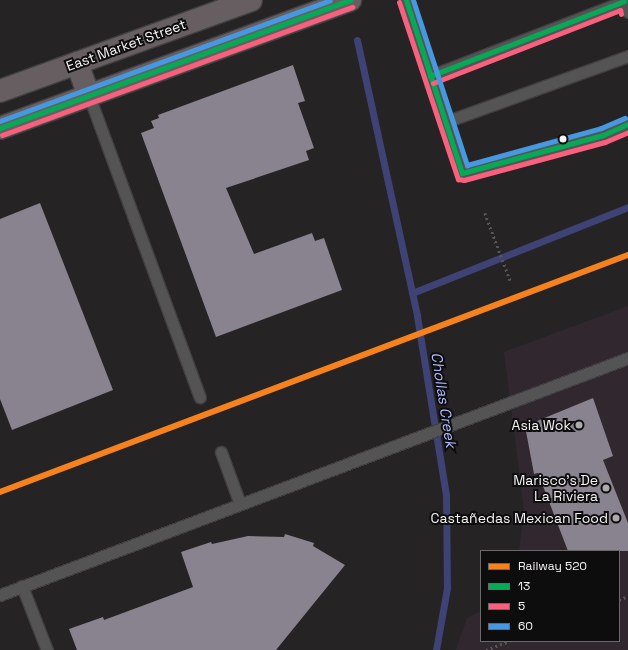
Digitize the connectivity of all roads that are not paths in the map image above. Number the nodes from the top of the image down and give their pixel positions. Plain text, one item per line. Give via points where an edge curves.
1 (252, 0) edge
2 (350, 0) edge
3 (406, 0) edge
4 (623, 0) edge
5 (628, 12) edge
6 (628, 56) edge
7 (77, 63) junction
8 (430, 76) junction
9 (0, 91) edge
10 (89, 96) junction
11 (445, 122) junction
12 (628, 124) edge
13 (0, 128) edge
14 (628, 358) edge
15 (200, 397) dead end
16 (221, 452) dead end
17 (240, 504) junction
18 (22, 586) junction
19 (0, 595) edge
20 (47, 650) edge

1 - 7 main road, East Market Street
2 - 10 main road
3 - 8 lane
4 - 5 lane
4 - 8 lane
6 - 11 lane
7 - 9 main road, East Market Street
7 - 10 main road
8 - 11 lane
10 - 13 main road
10 - 15 lane
11 - 12 lane via 462,173 603,135
14 - 17 lane
16 - 17 lane
17 - 18 lane
18 - 19 lane
18 - 20 lane

